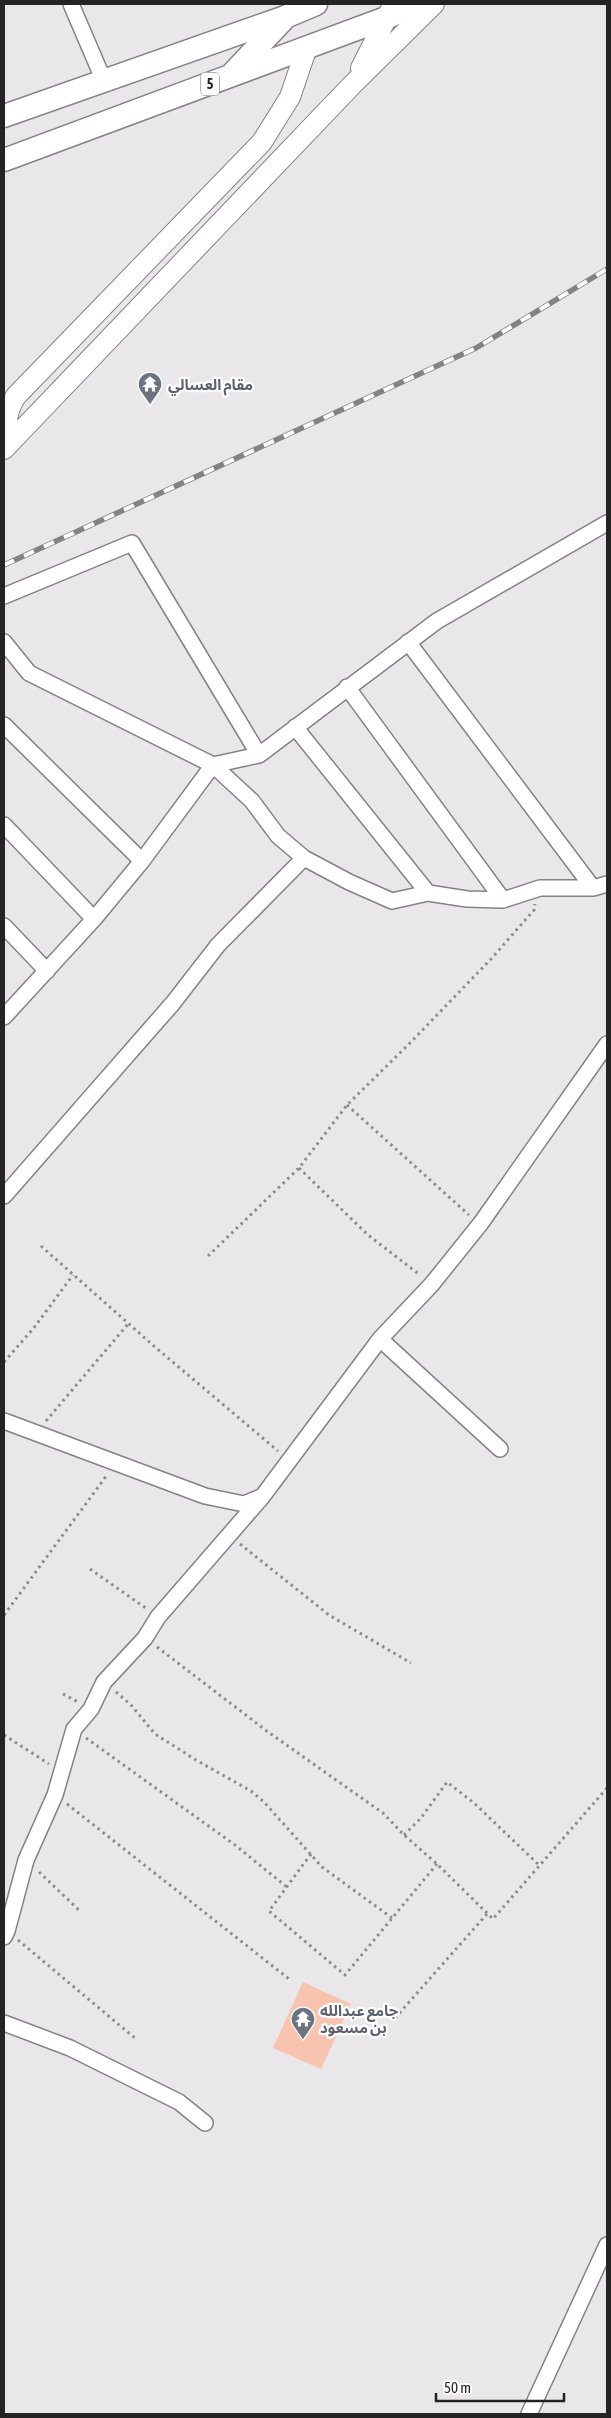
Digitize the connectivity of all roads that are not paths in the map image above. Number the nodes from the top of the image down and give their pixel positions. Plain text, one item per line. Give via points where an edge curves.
1 (71, 4) edge
2 (316, 4) edge
3 (416, 4) edge
4 (434, 4) edge
5 (390, 11) edge
6 (285, 17) junction
7 (307, 48) junction
8 (230, 76) junction
9 (104, 80) junction
10 (352, 85) junction
11 (4, 116) edge
12 (4, 160) edge
13 (6, 447) edge
14 (607, 523) edge
15 (4, 596) edge
16 (4, 642) edge
17 (408, 642) junction
18 (347, 687) junction
19 (4, 725) edge
20 (296, 727) junction
21 (259, 755) junction
22 (213, 765) junction
23 (4, 825) edge
24 (304, 858) junction
25 (142, 861) junction
26 (600, 886) edge
27 (428, 893) junction
28 (503, 900) junction
29 (94, 919) junction
30 (4, 926) edge
31 (47, 971) junction
32 (4, 1017) edge
33 (607, 1044) edge
34 (4, 1196) edge
35 (380, 1339) junction
36 (4, 1421) edge
37 (500, 1449) dead end
38 (262, 1496) junction
39 (6, 1934) edge
40 (4, 2023) edge
41 (205, 2123) dead end
42 (607, 2245) edge
43 (529, 2414) edge

1 - 9 street
2 - 6 main road
3 - 5 main road, 5
4 - 10 street
5 - 7 main road, 5
5 - 10 street
6 - 8 main road
6 - 9 main road
7 - 8 main road, 5
7 - 13 street via 290,97 262,142 16,396 6,421
8 - 12 main road, 5
9 - 11 main road
10 - 13 street
14 - 17 street via 438,621
15 - 21 street via 132,543
16 - 22 street via 29,673
17 - 18 street
17 - 26 street
18 - 20 street
18 - 28 street
19 - 25 street
20 - 21 street
20 - 27 street
21 - 22 street
22 - 24 street via 252,801 278,836
22 - 25 street
23 - 29 street
24 - 27 street via 392,901
24 - 34 street via 218,945 173,1003
25 - 29 street
26 - 28 street via 540,888
27 - 28 street via 467,900
29 - 31 street
30 - 31 street
31 - 32 street
33 - 35 street via 481,1223 432,1284
35 - 37 street
35 - 38 street
36 - 38 street via 205,1496 244,1504
38 - 39 street via 104,1682 91,1709 74,1729 55,1794 26,1860
40 - 41 street via 70,2048 179,2102
42 - 43 street

